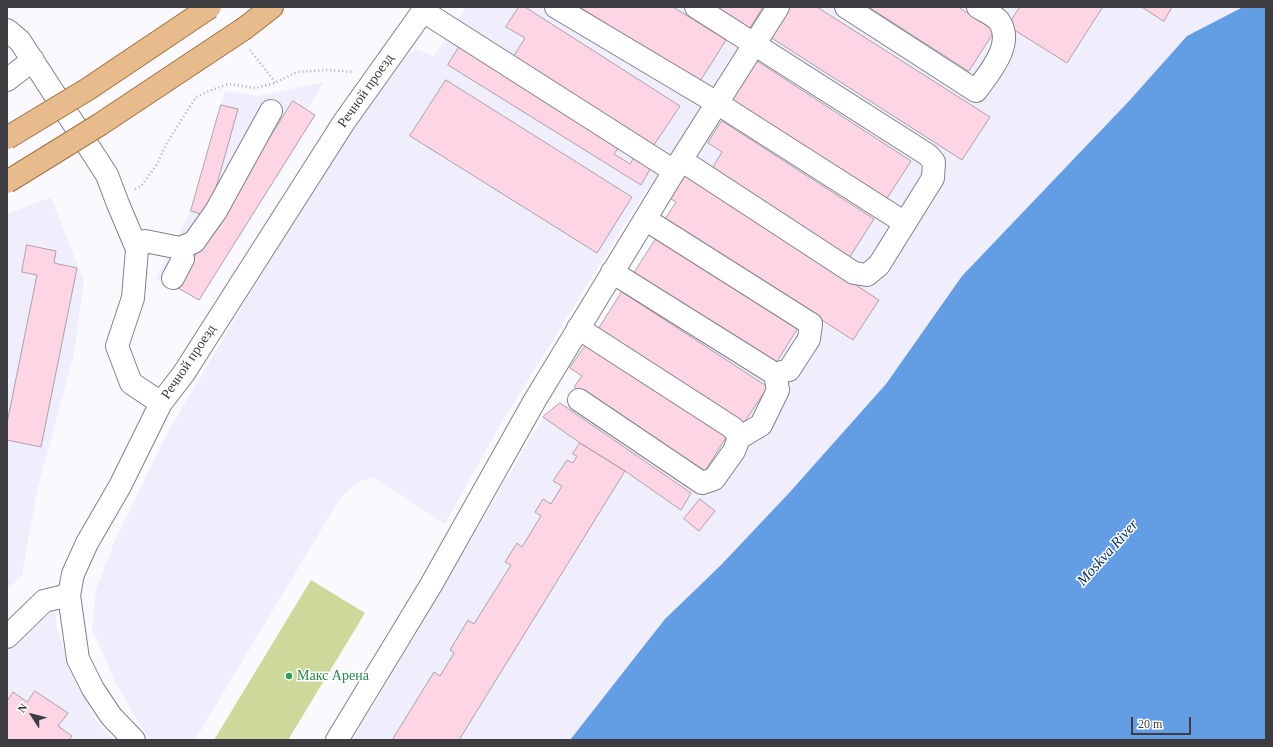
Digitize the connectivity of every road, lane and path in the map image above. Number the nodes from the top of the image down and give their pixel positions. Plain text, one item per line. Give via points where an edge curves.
1 (210, 7) edge
2 (272, 7) edge
3 (556, 7) edge
4 (696, 7) edge
5 (778, 7) edge
6 (846, 7) edge
7 (978, 7) edge
8 (424, 9) edge
9 (1003, 14) edge
10 (7, 30) edge
11 (247, 38) junction
12 (755, 43) junction
13 (33, 60) junction
14 (378, 74) junction
15 (7, 80) edge
16 (275, 83) junction
17 (717, 104) junction
18 (271, 111) dead end
19 (7, 138) edge
20 (677, 165) junction
21 (7, 182) edge
22 (117, 200) junction
23 (645, 219) junction
24 (905, 223) junction
25 (180, 248) junction
26 (137, 249) junction
27 (612, 272) junction
28 (173, 278) dead end
29 (578, 328) junction
30 (775, 374) junction
31 (579, 400) dead end
32 (161, 403) junction
33 (739, 438) junction
34 (69, 595) junction
35 (7, 637) edge
36 (134, 740) edge
37 (337, 740) edge

1 - 19 main road, bridge via 88,90
2 - 11 main road
3 - 17 street
4 - 12 street
5 - 12 street
6 - 9 street via 976,91 1003,51
7 - 9 street
8 - 14 street, Речной проезд
8 - 20 street
10 - 13 street via 20,41
11 - 16 path
11 - 21 main road, bridge
12 - 17 street
12 - 24 street via 928,155 934,162 933,178
13 - 15 street
13 - 22 street via 107,174
14 - 16 path via 328,70 297,72
14 - 32 street, Речной проезд via 344,122 184,373
16 - 22 path via 256,88 229,84 196,97 167,143 156,166 141,186
17 - 20 street
17 - 24 street
18 - 25 street via 216,211 194,242
20 - 23 street
20 - 24 street via 854,273 867,275 880,264
22 - 26 street
23 - 27 street
23 - 30 street via 812,324 809,339 789,370
25 - 26 street via 145,241
25 - 28 street via 183,258
26 - 32 street via 133,298 117,346 131,383
27 - 29 street
27 - 30 street
29 - 33 street via 733,428
29 - 37 street via 431,584
30 - 33 street via 778,390 761,425
31 - 33 street via 702,482 714,479 734,451
32 - 34 street, Речной проезд via 120,486 87,543 73,574
34 - 35 street via 44,601
34 - 36 street, Речной проезд via 78,659 110,716

